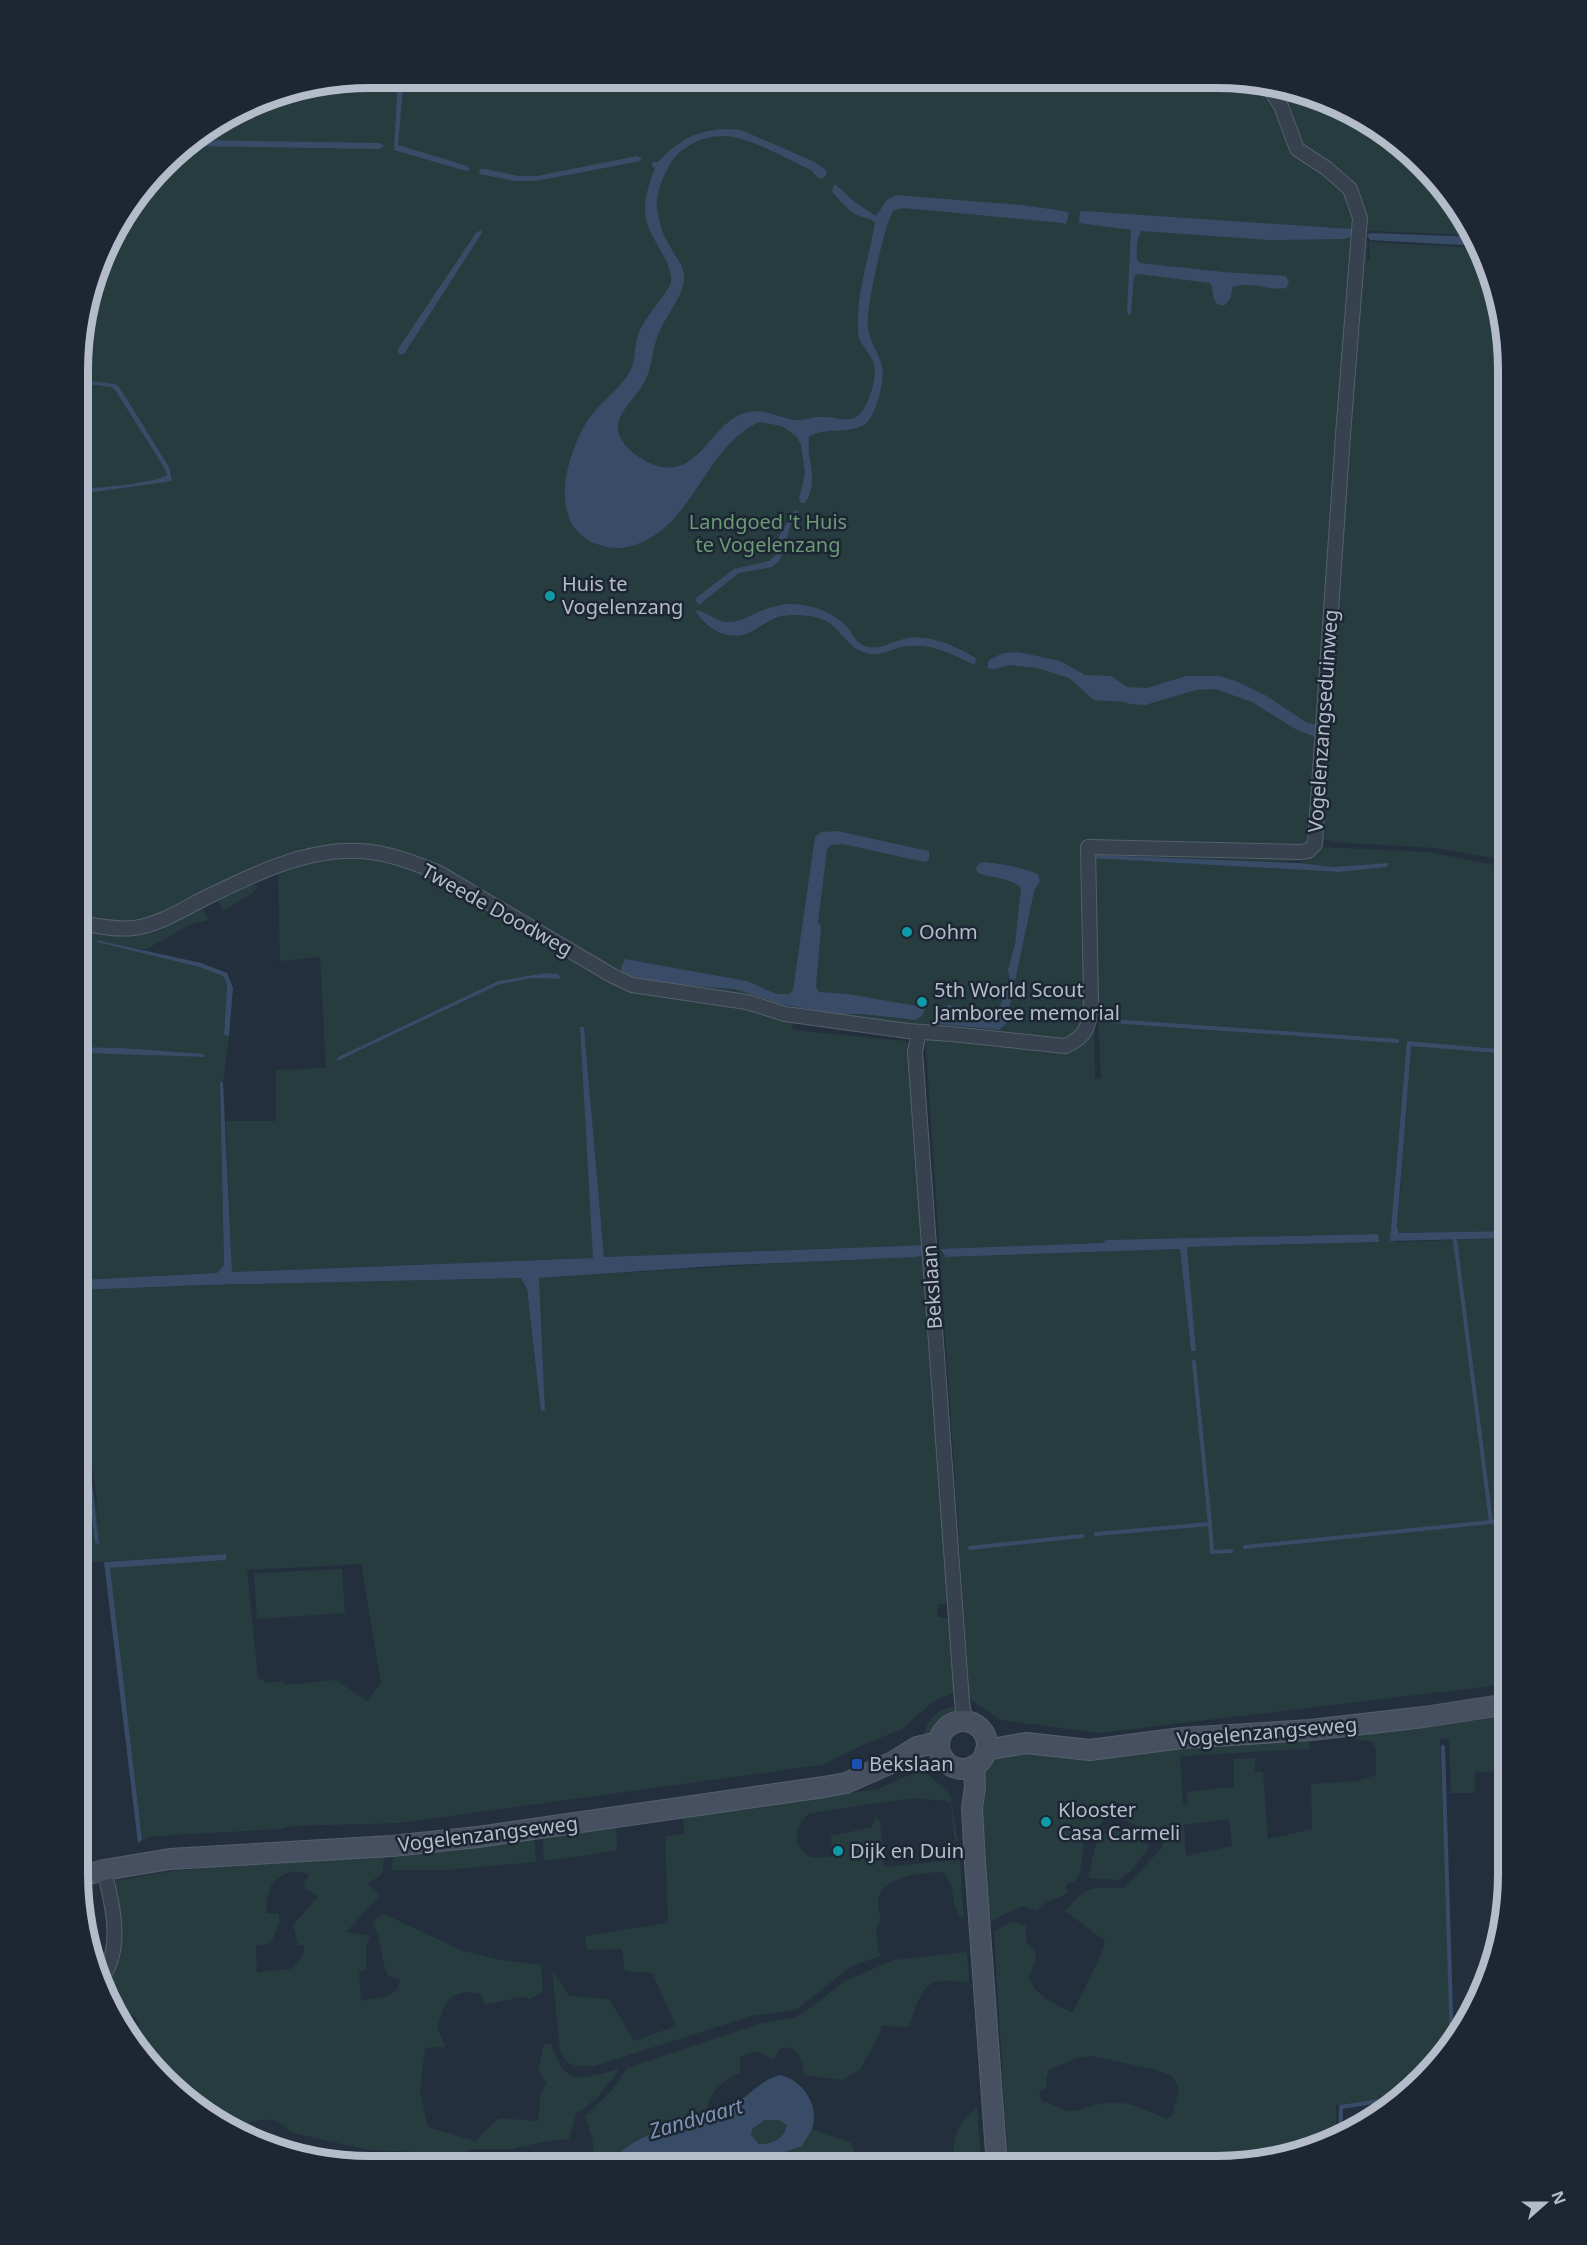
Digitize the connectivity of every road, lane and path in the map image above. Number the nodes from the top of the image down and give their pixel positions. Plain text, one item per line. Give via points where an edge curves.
1 (1273, 94) edge
2 (88, 924) edge
3 (919, 1032) junction
4 (1498, 1705) edge
5 (965, 1722) junction
6 (940, 1748) junction
7 (976, 1755) junction
8 (104, 1870) junction
9 (88, 1874) edge
10 (105, 1970) edge
11 (996, 2156) edge

1 - 3 street, Vogelenzangseduinweg via 1297,149 1350,189 1360,218 1315,844 1300,852 1088,847 1091,1000 1090,1020 1083,1035 1065,1046
2 - 3 street, Tweede Doodweg via 126,928 146,925 297,860 336,851 363,851 439,873 632,985 747,1002 785,1014
3 - 5 street, Bekslaan via 915,1052
4 - 7 main road, Vogelenzangseweg via 1311,1730 1182,1738 1090,1750 1026,1743 1011,1736
5 - 6 main road via 950,1725 943,1732
5 - 7 main road via 979,1728
6 - 7 main road via 951,1766
6 - 8 main road, Vogelenzangseweg via 917,1747 846,1783 824,1787 478,1837 170,1859
7 - 11 main road via 965,1790 972,1808
8 - 9 main road, Vogelenzangseweg
8 - 10 street via 114,1931

